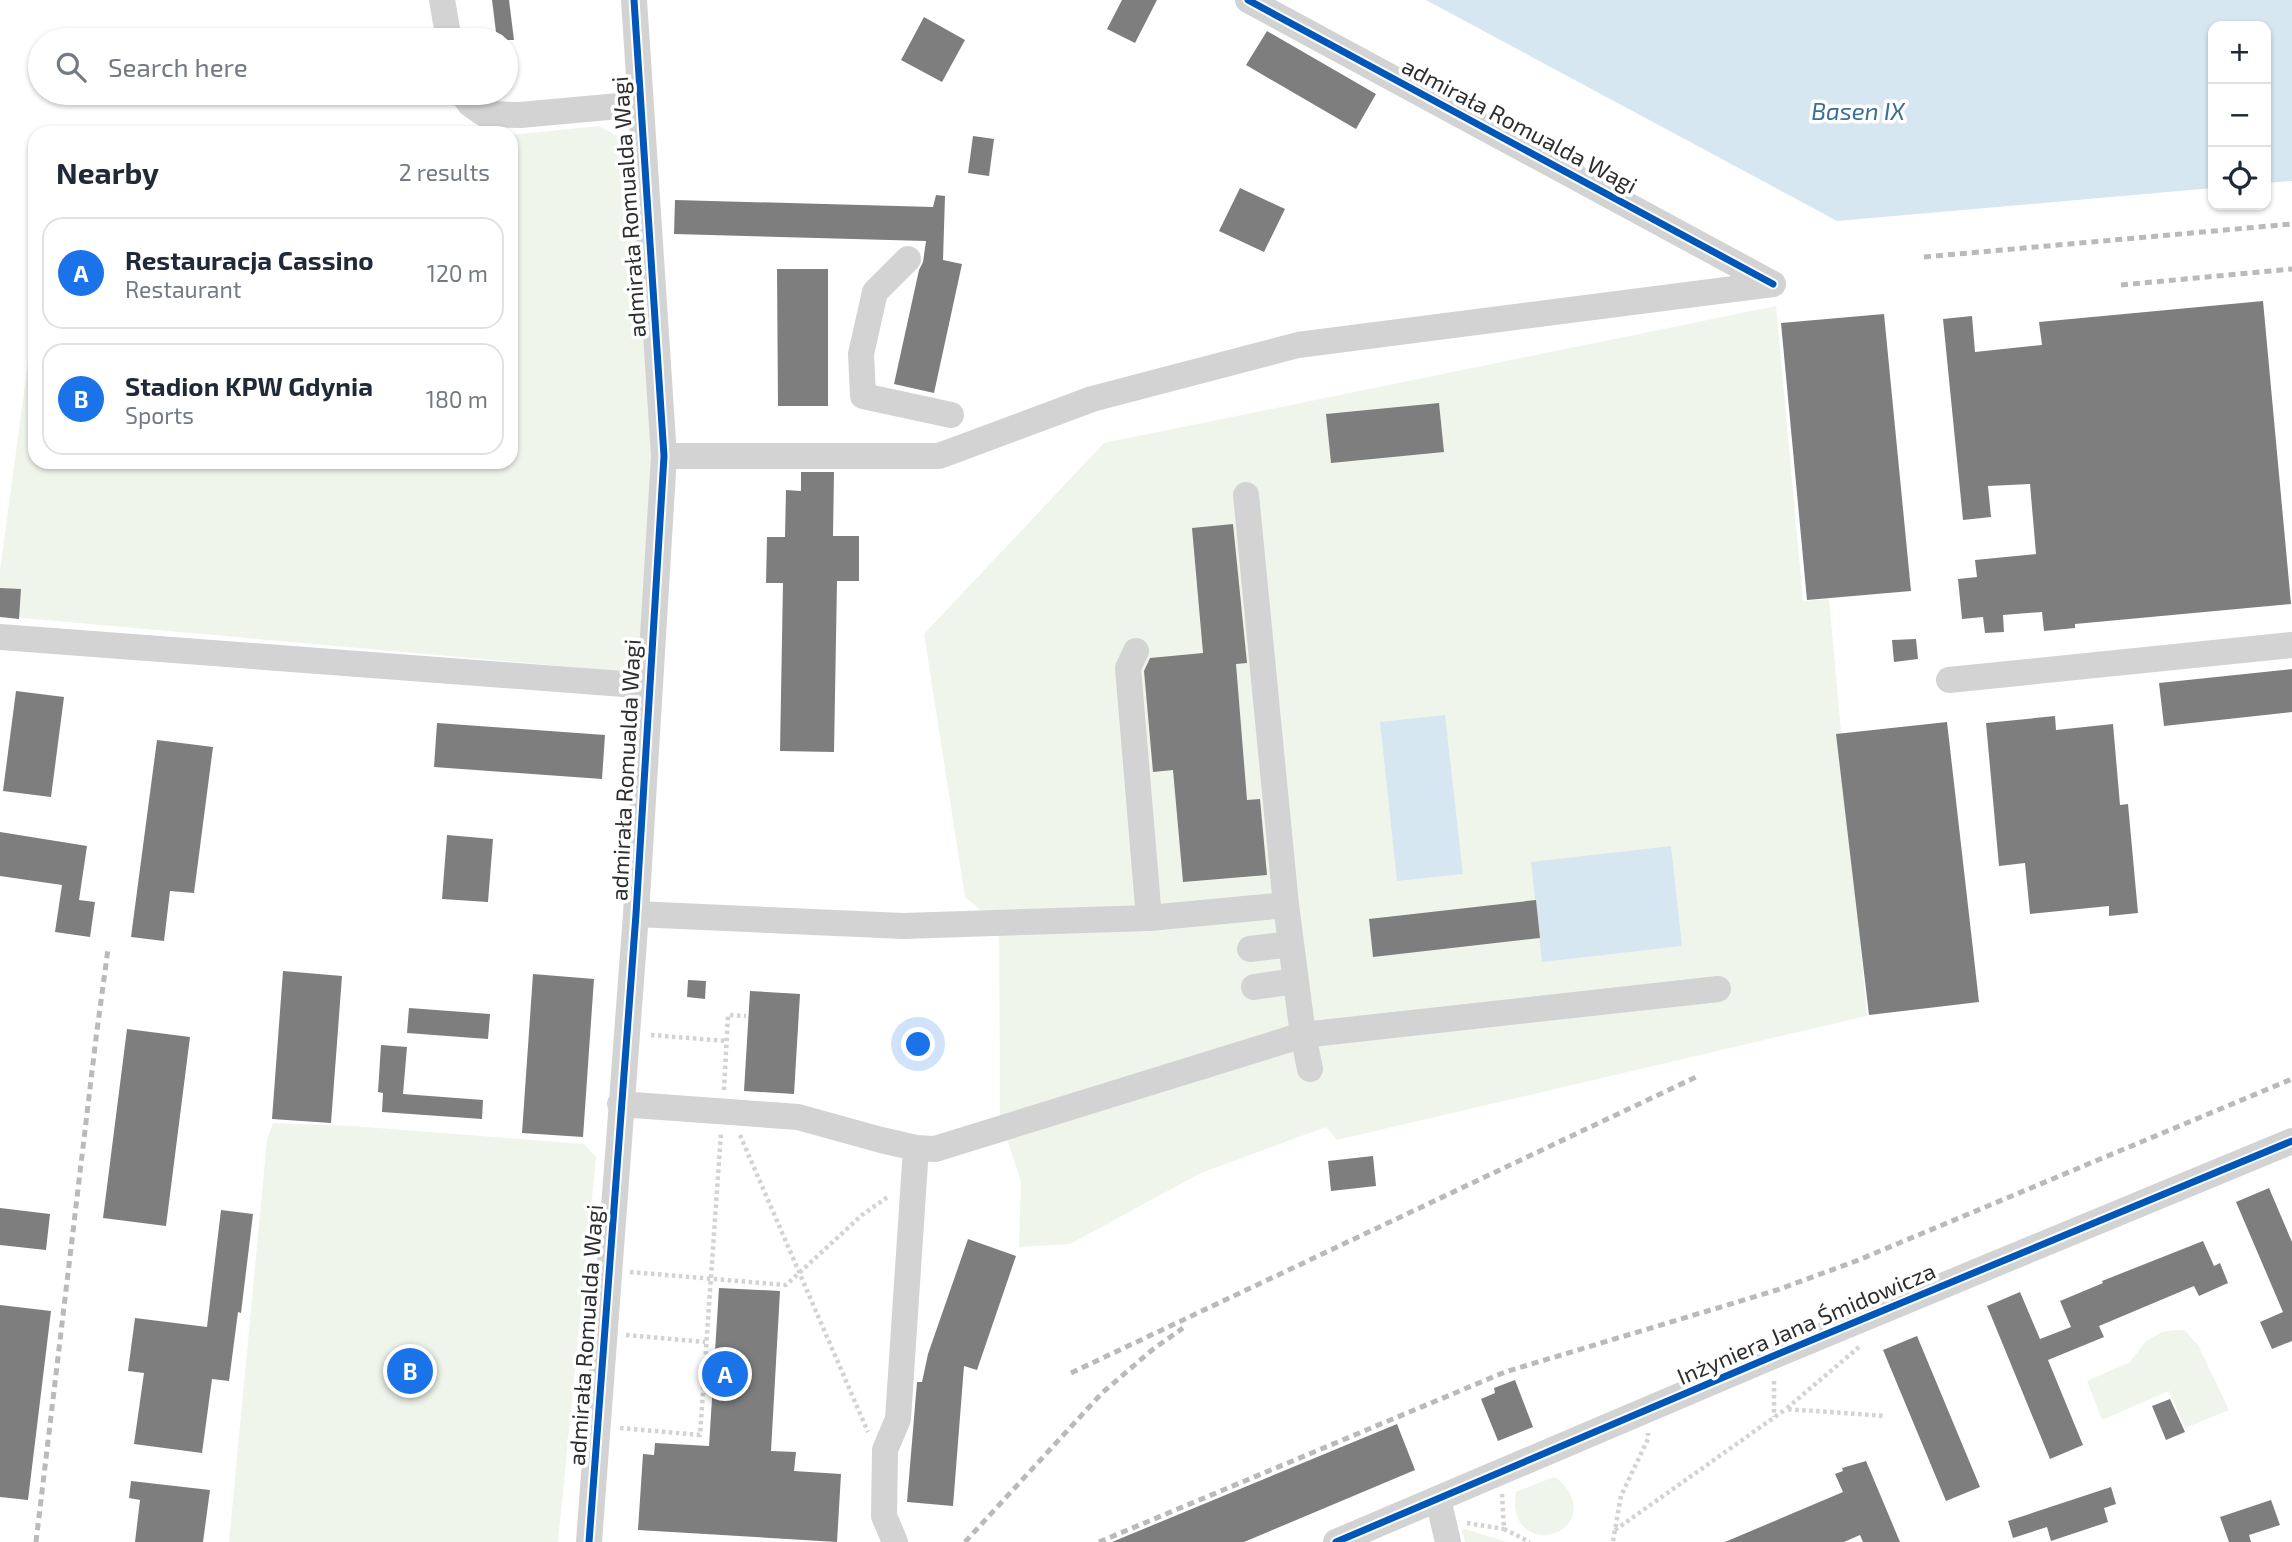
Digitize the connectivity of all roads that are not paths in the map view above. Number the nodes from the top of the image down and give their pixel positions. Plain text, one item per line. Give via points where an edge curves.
1 (442, 0) edge
2 (634, 0) edge
3 (1248, 0) edge
4 (447, 28) edge
5 (641, 104) junction
6 (471, 105) edge
7 (908, 259) dead end
8 (951, 415) dead end
9 (664, 456) junction
10 (1246, 495) dead end
11 (0, 637) edge
12 (2292, 645) edge
13 (1136, 650) dead end
14 (1949, 680) dead end
15 (650, 686) junction
16 (1286, 905) junction
17 (636, 914) junction
18 (1149, 918) junction
19 (1291, 944) junction
20 (1250, 949) dead end
21 (1296, 981) junction
22 (1254, 987) dead end
23 (1718, 989) dead end
24 (1303, 1035) junction
25 (1310, 1069) dead end
26 (620, 1104) junction
27 (2292, 1141) edge
28 (916, 1148) junction
29 (1442, 1520) edge
30 (589, 1542) edge
31 (895, 1542) edge
32 (1336, 1542) edge

1 - 4 street
2 - 5 street, admirała Romualda Wagi
3 - 9 street, admirała Romualda Wagi via 1773,284 1298,345 1092,399 940,456
5 - 6 street via 520,116 484,114
5 - 9 street, admirała Romualda Wagi
7 - 8 street via 875,292 861,354 863,396
9 - 15 street, admirała Romualda Wagi
10 - 16 street
11 - 15 street
12 - 14 street
13 - 18 street via 1128,668
15 - 17 street, admirała Romualda Wagi
16 - 18 street
16 - 19 street
17 - 18 street via 903,926
17 - 26 street, admirała Romualda Wagi
19 - 20 street
19 - 21 street
21 - 22 street
21 - 24 street
23 - 24 street
24 - 25 street
24 - 28 street via 954,1144
26 - 28 street via 798,1117
26 - 30 street, admirała Romualda Wagi
27 - 29 street, Inżyniera Jana Śmidowicza via 1778,1354
28 - 31 street via 898,1419 885,1450 884,1516
29 - 32 street, Inżyniera Jana Śmidowicza

